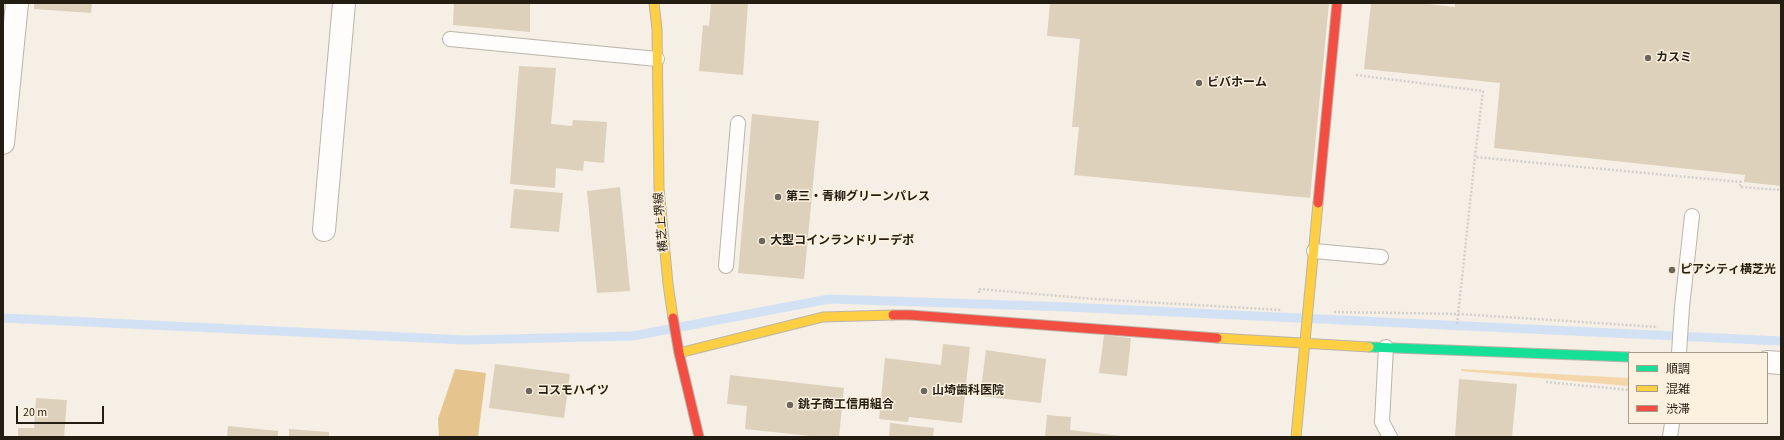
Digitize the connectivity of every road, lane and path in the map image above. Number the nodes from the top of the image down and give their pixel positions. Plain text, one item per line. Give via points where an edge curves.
1 (17, 3) edge
2 (344, 3) edge
3 (654, 3) edge
4 (1337, 3) edge
5 (450, 39) dead end
6 (657, 59) junction
7 (1350, 74) dead end
8 (738, 123) dead end
9 (3, 143) edge
10 (1475, 157) junction
11 (1781, 190) edge
12 (1692, 216) dead end
13 (324, 230) dead end
14 (1314, 251) junction
15 (1381, 257) dead end
16 (726, 266) dead end
17 (979, 289) dead end
18 (1308, 311) junction
19 (1458, 316) junction
20 (1681, 328) junction
21 (1306, 341) junction
22 (1386, 347) junction
23 (1679, 352) edge
24 (679, 353) junction
25 (1628, 357) edge
26 (1768, 362) edge
27 (1781, 363) edge
28 (1672, 424) edge
29 (699, 437) edge
30 (1296, 437) edge
31 (1390, 437) edge
32 (1670, 437) edge

1 - 9 street
2 - 13 street
3 - 6 street, 横芝上堺線
4 - 14 street
5 - 6 lane
6 - 24 street, 横芝上堺線 via 659,188 668,284
7 - 10 path via 1483,91
8 - 16 lane
10 - 11 path via 1741,182 1740,187
10 - 19 path
12 - 20 lane
14 - 15 lane
14 - 18 street
17 - 18 path via 1094,299
18 - 19 path
18 - 21 street
19 - 20 path
20 - 23 lane
21 - 22 street
21 - 24 street via 910,315 823,317
21 - 30 street
22 - 25 street
22 - 31 lane via 1382,422
24 - 29 street, 横芝上堺線
26 - 27 street
28 - 32 lane

